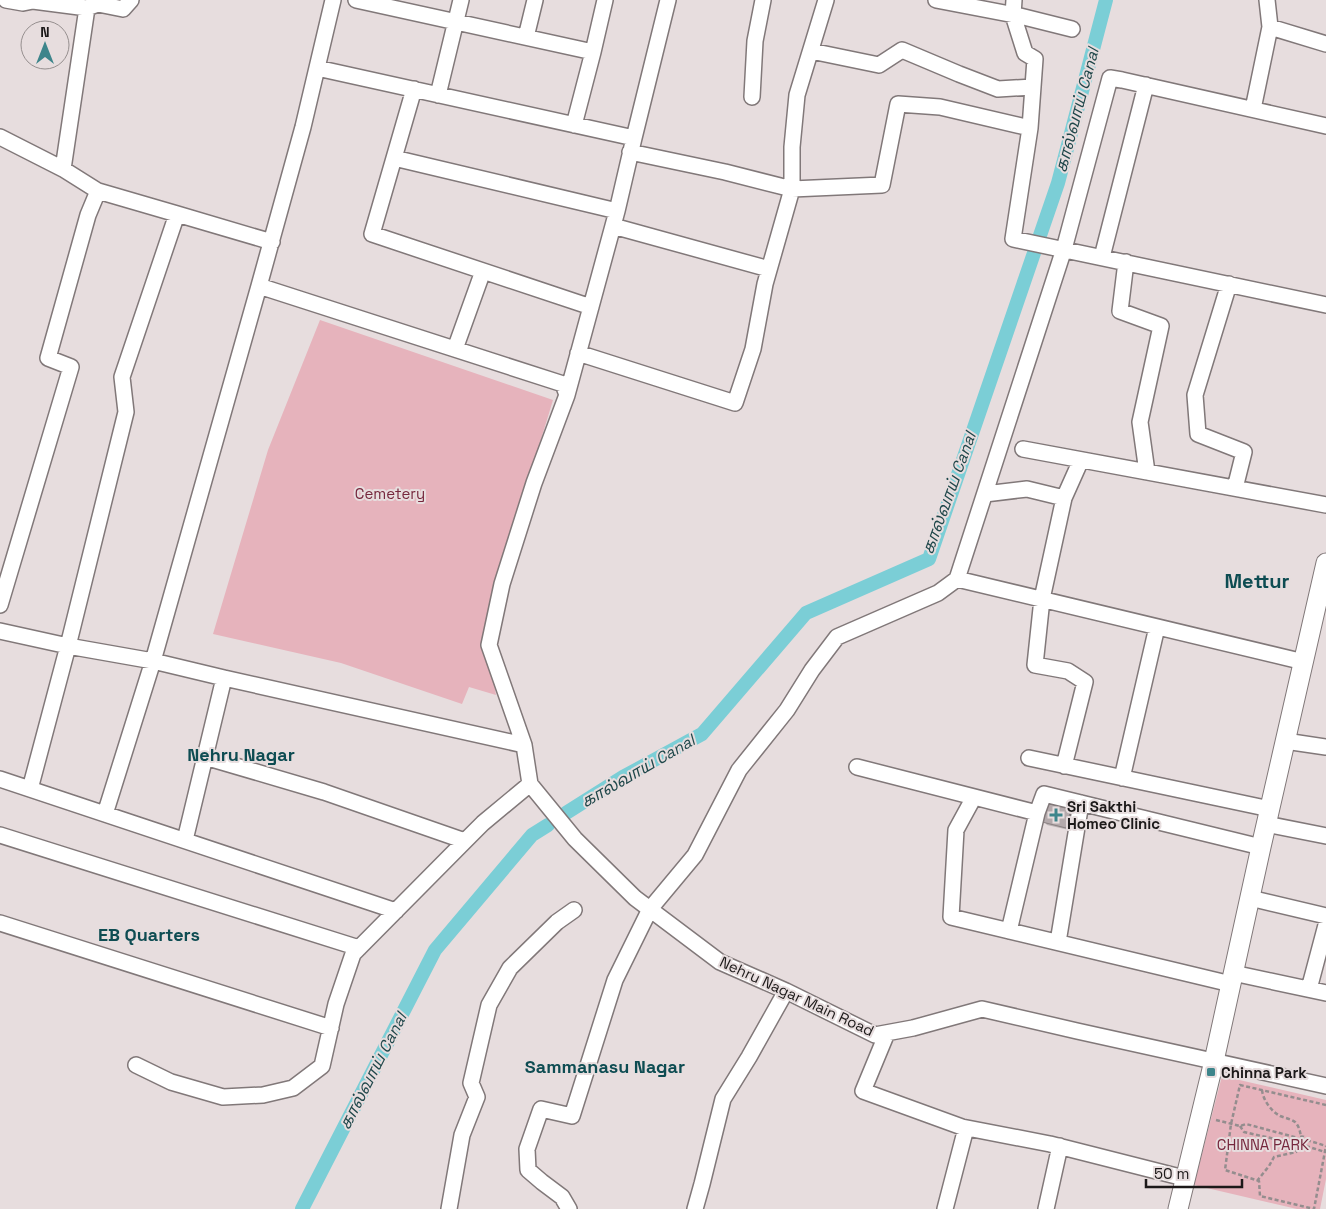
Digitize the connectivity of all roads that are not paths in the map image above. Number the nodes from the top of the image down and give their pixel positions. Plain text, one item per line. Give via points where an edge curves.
1 (6, 0) edge
2 (131, 0) edge
3 (333, 0) edge
4 (356, 0) edge
5 (461, 0) edge
6 (535, 0) edge
7 (604, 0) edge
8 (668, 0) edge
9 (763, 0) edge
10 (826, 0) edge
11 (936, 0) edge
12 (1267, 0) edge
13 (95, 4) edge
14 (1013, 7) edge
15 (456, 22) junction
16 (1270, 27) junction
17 (1072, 29) dead end
18 (526, 37) junction
19 (1326, 44) edge
20 (811, 51) junction
21 (593, 52) junction
22 (317, 68) junction
23 (1146, 85) junction
24 (1033, 87) junction
25 (414, 89) junction
26 (438, 95) junction
27 (752, 97) dead end
28 (1253, 109) junction
29 (574, 125) junction
30 (1326, 126) edge
31 (1030, 128) junction
32 (0, 137) edge
33 (632, 145) junction
34 (394, 158) junction
35 (63, 169) junction
36 (792, 189) junction
37 (98, 192) junction
38 (177, 214) junction
39 (615, 219) junction
40 (272, 242) junction
41 (1060, 248) junction
42 (1102, 257) junction
43 (1126, 262) junction
44 (770, 269) junction
45 (483, 271) junction
46 (1229, 284) junction
47 (260, 286) junction
48 (1326, 305) edge
49 (591, 307) junction
50 (455, 349) junction
51 (578, 354) junction
52 (567, 395) junction
53 (1023, 449) dead end
54 (1082, 460) junction
55 (1147, 472) junction
56 (1235, 488) junction
57 (985, 494) junction
58 (1064, 498) junction
59 (1326, 505) edge
60 (1326, 562) edge
61 (957, 579) junction
62 (1323, 591) edge
63 (1042, 599) junction
64 (0, 605) edge
65 (1157, 627) junction
66 (0, 631) edge
67 (68, 646) junction
68 (153, 661) junction
69 (1304, 662) junction
70 (224, 678) junction
71 (1285, 741) junction
72 (524, 744) junction
73 (1326, 747) edge
74 (205, 757) junction
75 (1029, 758) dead end
76 (1064, 766) junction
77 (857, 767) dead end
78 (1122, 778) junction
79 (0, 779) edge
80 (530, 784) junction
81 (30, 789) junction
82 (974, 797) junction
83 (1082, 803) junction
84 (104, 814) junction
85 (1037, 814) junction
86 (1268, 816) junction
87 (0, 835) edge
88 (1326, 836) edge
89 (185, 840) junction
90 (465, 841) junction
91 (1261, 847) junction
92 (1250, 898) junction
93 (650, 909) junction
94 (574, 910) dead end
95 (396, 911) junction
96 (1326, 916) edge
97 (0, 923) edge
98 (1326, 925) edge
99 (1009, 931) junction
100 (1058, 942) junction
101 (359, 948) junction
102 (1232, 978) junction
103 (1309, 989) junction
104 (786, 991) junction
105 (1326, 993) edge
106 (331, 1028) junction
107 (887, 1033) junction
108 (1214, 1061) junction
109 (136, 1065) dead end
110 (1326, 1086) edge
111 (966, 1128) junction
112 (1060, 1146) junction
113 (1184, 1178) junction
114 (449, 1209) edge
115 (569, 1209) edge
116 (695, 1209) edge
117 (945, 1209) edge
118 (1046, 1209) edge
119 (1178, 1209) edge

1 - 13 street
2 - 13 street via 123,9
3 - 22 street
4 - 15 street
5 - 15 street
6 - 18 street
7 - 21 street
8 - 33 street
9 - 27 street via 755,41
10 - 20 street
11 - 14 street
12 - 16 street
13 - 35 street
14 - 17 street
14 - 24 street via 1025,53 1036,60
15 - 18 street
15 - 26 street
16 - 19 street
16 - 28 street
18 - 21 street
20 - 24 street via 879,65 902,50 998,89
20 - 36 street via 797,95
21 - 29 street
22 - 25 street
22 - 40 street
23 - 28 street
23 - 41 street via 1110,78
23 - 42 street
24 - 31 street
25 - 26 street
25 - 34 street
26 - 29 street
28 - 30 street
29 - 33 street
31 - 36 street via 940,107 898,104 882,185
31 - 41 street via 1013,239
32 - 35 street
33 - 36 street
33 - 39 street
34 - 39 street
34 - 45 street via 372,234
35 - 37 street
36 - 44 street
37 - 38 street
37 - 64 street via 88,215 48,358 71,367
38 - 40 street
38 - 67 street via 122,378 126,412
39 - 44 street
39 - 49 street
40 - 47 street
41 - 42 street
41 - 57 street
42 - 43 street
43 - 46 street
43 - 55 street via 1120,311 1162,326 1140,422
44 - 51 street via 753,348 735,403
45 - 49 street
45 - 50 street
46 - 48 street
46 - 56 street via 1196,395 1198,434 1244,452
47 - 50 street
47 - 68 street
49 - 51 street
50 - 52 street via 563,384
51 - 52 street
52 - 72 street via 534,483 502,584 489,645
53 - 54 street
54 - 55 street
54 - 58 street
55 - 56 street
56 - 59 street
57 - 58 street via 1027,489
57 - 61 street
58 - 63 street
60 - 62 main road
61 - 63 street
61 - 93 street via 938,594 837,637 787,710 739,770 695,855
62 - 69 main road
63 - 65 street
63 - 76 street via 1035,665 1068,671 1085,682
65 - 69 street
65 - 78 street
66 - 67 street
67 - 68 street
67 - 81 street
68 - 70 street
68 - 84 street
69 - 71 main road
70 - 72 street
70 - 74 street
71 - 73 street
71 - 86 main road
72 - 80 street
74 - 89 street
74 - 90 street via 324,792
75 - 76 street
76 - 78 street
77 - 82 street
78 - 86 street
79 - 81 street
80 - 90 street
80 - 93 street, Nehru Nagar Main Road via 575,839
81 - 84 street
82 - 85 street
82 - 99 street via 956,830 951,917
83 - 85 street via 1044,794
83 - 91 street
83 - 100 street
84 - 89 street
85 - 99 street
86 - 88 street
86 - 91 main road
87 - 101 street
89 - 95 street
90 - 95 street
91 - 92 main road
92 - 96 street
92 - 102 main road
93 - 104 street, Nehru Nagar Main Road via 720,962
93 - 115 street via 614,980 572,1116 541,1109 527,1149 528,1170 562,1197
94 - 114 street via 557,922 510,968 489,1005 471,1083 477,1097 462,1135
95 - 101 street
97 - 106 street
98 - 103 street
99 - 100 street
100 - 102 street
101 - 106 street via 353,954
102 - 103 street
102 - 108 main road
103 - 105 street
104 - 107 street, Nehru Nagar Main Road via 875,1035
104 - 116 street via 723,1099
106 - 109 street via 322,1066 293,1088 263,1095 222,1097 171,1082
107 - 108 street, Nehru Nagar Main Road via 982,1009
107 - 111 street via 863,1091
108 - 110 street, Nehru Nagar Main Road
108 - 113 main road
111 - 112 street
111 - 117 street
112 - 113 street
112 - 118 street
113 - 119 main road

